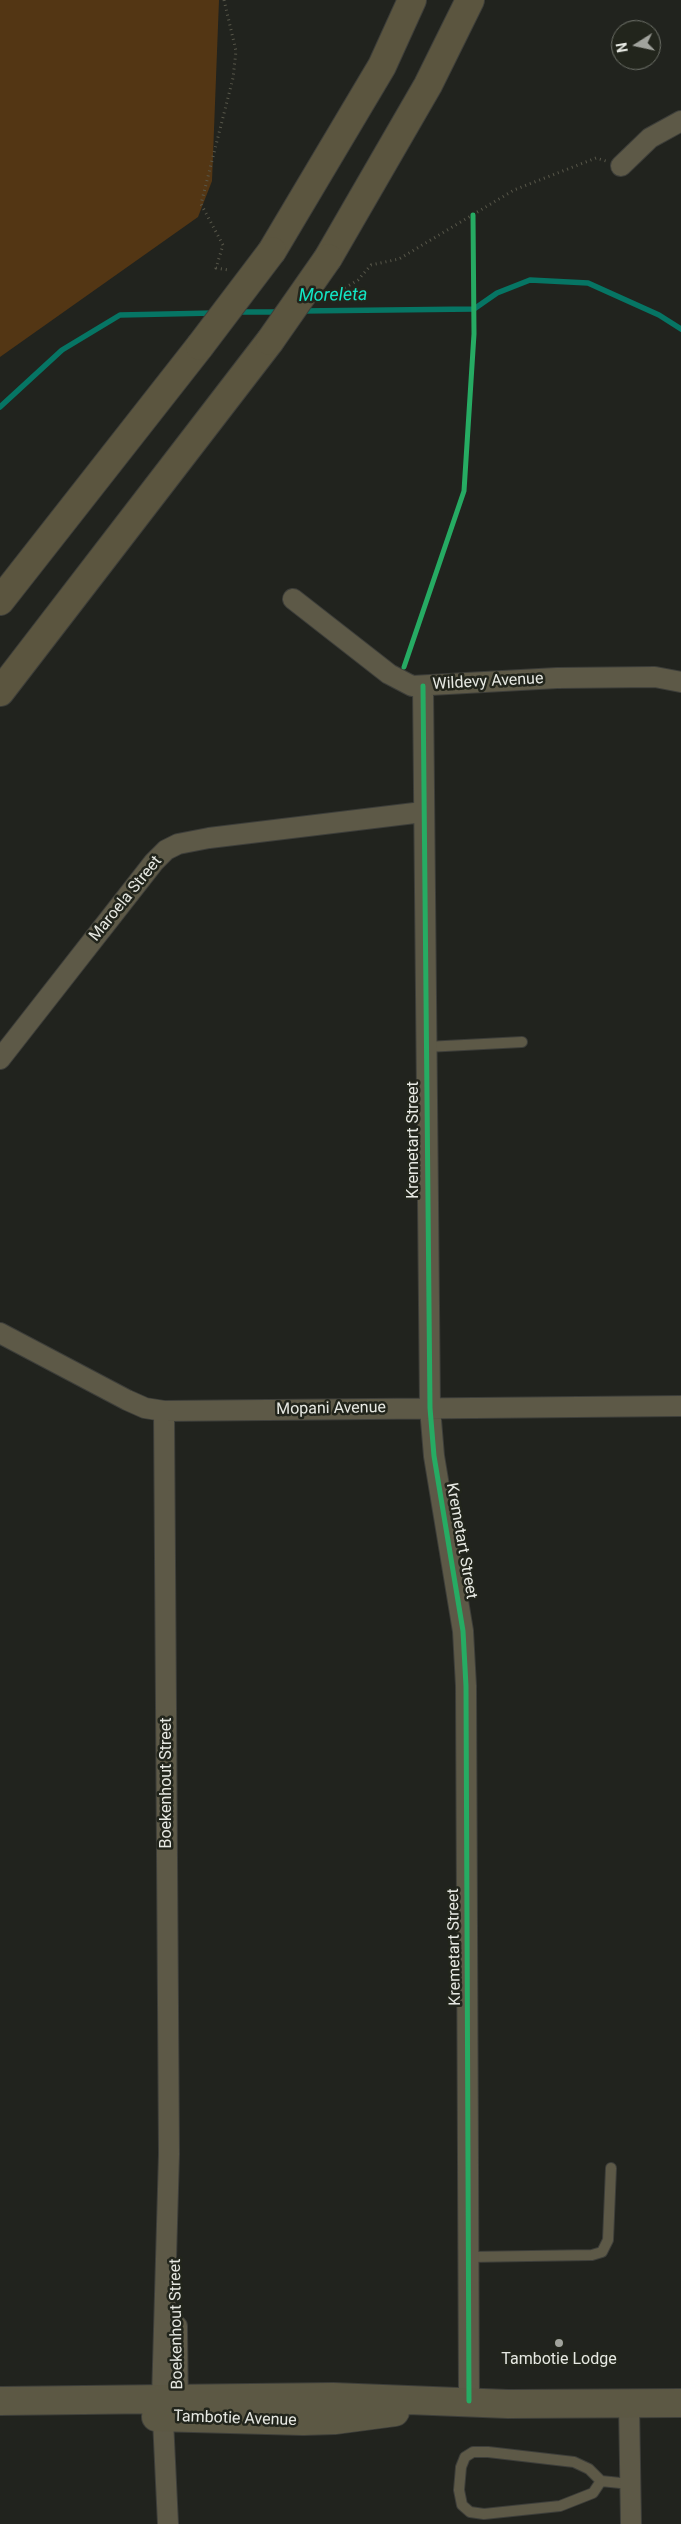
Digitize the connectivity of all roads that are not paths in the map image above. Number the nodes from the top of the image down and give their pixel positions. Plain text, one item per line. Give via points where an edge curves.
1 (412, 0) edge
2 (470, 0) edge
3 (681, 121) edge
4 (620, 166) dead end
5 (293, 599) dead end
6 (0, 601) edge
7 (681, 682) edge
8 (423, 686) junction
9 (0, 692) edge
10 (424, 812) junction
11 (522, 1042) dead end
12 (426, 1047) junction
13 (0, 1059) edge
14 (0, 1333) edge
15 (681, 1406) edge
16 (430, 1408) junction
17 (164, 1411) junction
18 (612, 2168) dead end
19 (468, 2257) junction
20 (0, 2401) edge
21 (469, 2401) junction
22 (629, 2402) junction
23 (681, 2403) edge
24 (170, 2408) junction
25 (0, 2418) edge
26 (601, 2481) junction
27 (630, 2484) junction
28 (168, 2524) edge
29 (182, 2524) edge
30 (631, 2524) edge

1 - 6 highway, bridge via 382,66 272,251
2 - 9 highway, bridge via 428,85 328,258 270,341
3 - 4 street via 650,138
5 - 8 street, Wildevy Avenue via 400,681
7 - 8 street, Wildevy Avenue via 655,677 608,677
8 - 10 street, Kremetart Street
10 - 12 street, Kremetart Street
10 - 13 street, Maroela Street via 209,838 171,847 154,862
11 - 12 lane
12 - 16 street, Kremetart Street
14 - 17 street, Mopani Avenue via 127,1400 145,1408
15 - 16 street, Mopani Avenue
16 - 17 street, Mopani Avenue
16 - 19 street, Kremetart Street via 434,1456 462,1623 466,1677
17 - 24 street, Boekenhout Street
18 - 19 lane via 608,2240 602,2252 592,2255
19 - 21 street, Kremetart Street
20 - 24 main road, Tambotie Avenue
21 - 22 main road, Tambotie Avenue via 508,2404
21 - 24 main road, Tambotie Avenue via 335,2420
22 - 23 main road, Tambotie Avenue
22 - 27 street
24 - 25 main road, Tambotie Avenue
24 - 28 street, Boekenhout Street
24 - 29 street, Boekenhout Street
26 - 26 lane via 594,2493 560,2506 484,2514 470,2512 462,2505 459,2490 461,2467 465,2457 473,2452 574,2462 589,2469
26 - 27 lane
27 - 30 street

